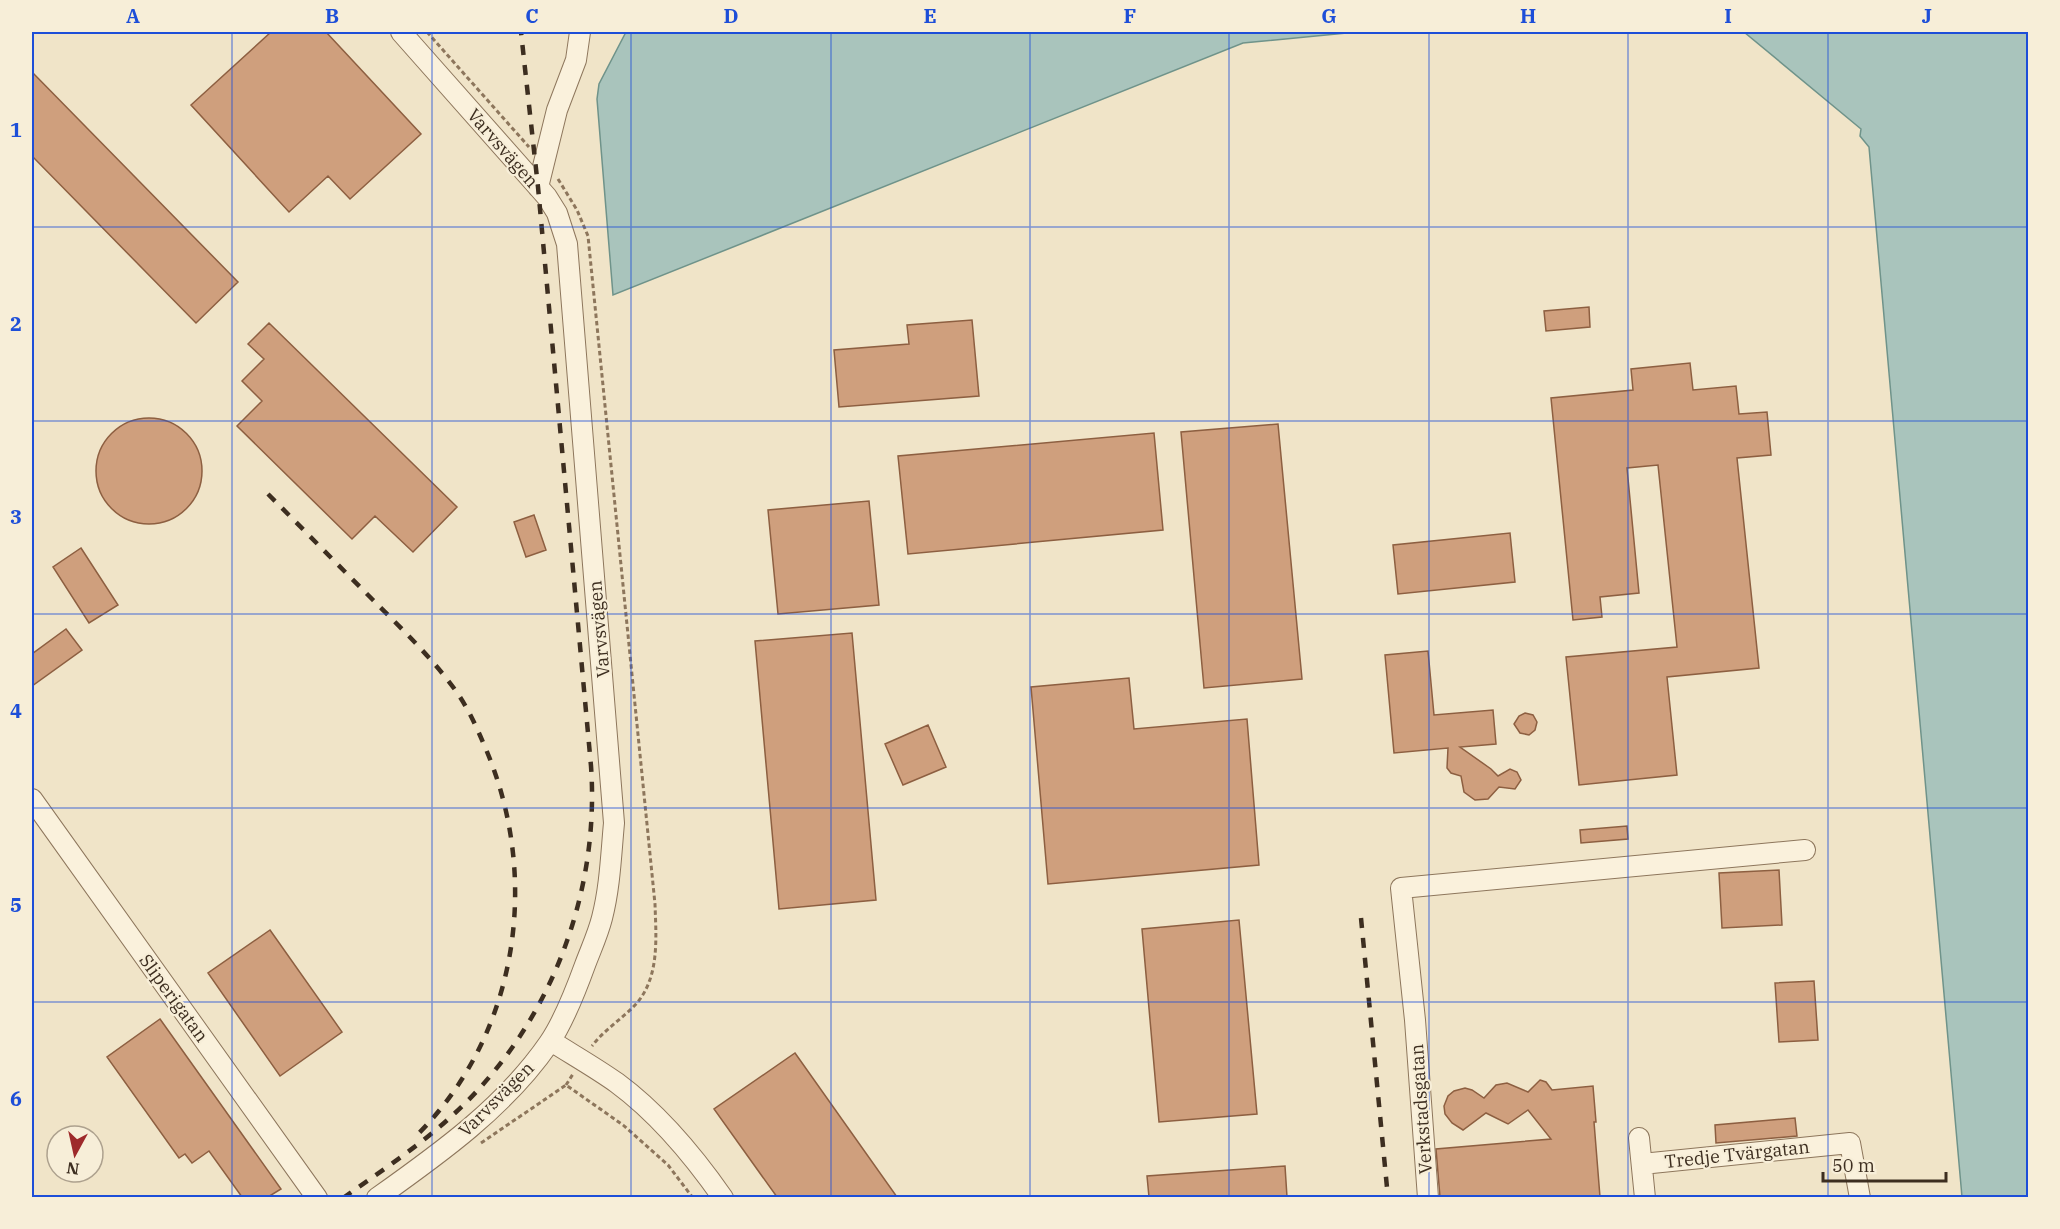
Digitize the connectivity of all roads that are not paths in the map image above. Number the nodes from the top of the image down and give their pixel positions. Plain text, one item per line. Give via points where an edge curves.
1 (401, 32) edge
2 (580, 32) edge
3 (538, 188) junction
4 (32, 799) edge
5 (1805, 850) dead end
6 (551, 1041) junction
7 (1639, 1138) dead end
8 (1642, 1164) junction
9 (317, 1197) edge
10 (377, 1197) edge
11 (723, 1197) edge
12 (1428, 1197) edge
13 (1645, 1197) edge
14 (1860, 1197) edge

1 - 3 street, Varvsvägen
2 - 3 street via 576,60 557,110
3 - 6 street, Varvsvägen via 557,213 567,244 614,823 602,920
4 - 9 street, Sliperigatan
5 - 12 street, Verkstadsgatan via 1401,888
6 - 10 street, Varvsvägen via 527,1072 470,1127
6 - 11 street via 618,1084 663,1124
7 - 8 street
8 - 13 street
8 - 14 street, Tredje Tvärgatan via 1850,1143

